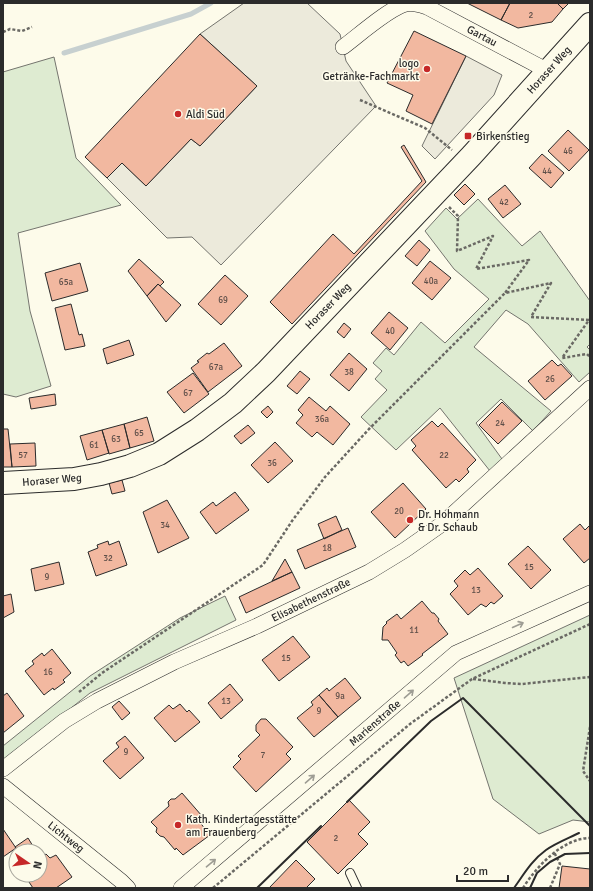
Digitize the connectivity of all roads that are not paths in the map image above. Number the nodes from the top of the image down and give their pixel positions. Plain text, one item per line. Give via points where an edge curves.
1 (416, 4) edge
2 (590, 24) edge
3 (343, 48) dead end
4 (548, 71) junction
5 (590, 388) edge
6 (3, 483) edge
7 (590, 592) edge
8 (3, 770) edge
9 (3, 786) edge
10 (350, 873) dead end
11 (128, 888) edge
12 (181, 888) edge
13 (357, 888) edge

1 - 3 street, Gartau via 394,8
1 - 4 street, Gartau via 427,7
2 - 4 main road, Horaser Weg
4 - 6 main road, Horaser Weg via 266,372 197,430 159,454 130,466 74,479
5 - 8 street, Elisabethenstraße via 442,524 405,550 369,572 257,626 174,662 97,701 64,721
12 -> 7 street, Marienstraße via 456,653
9 - 11 street, Lichtweg
10 - 13 lane

